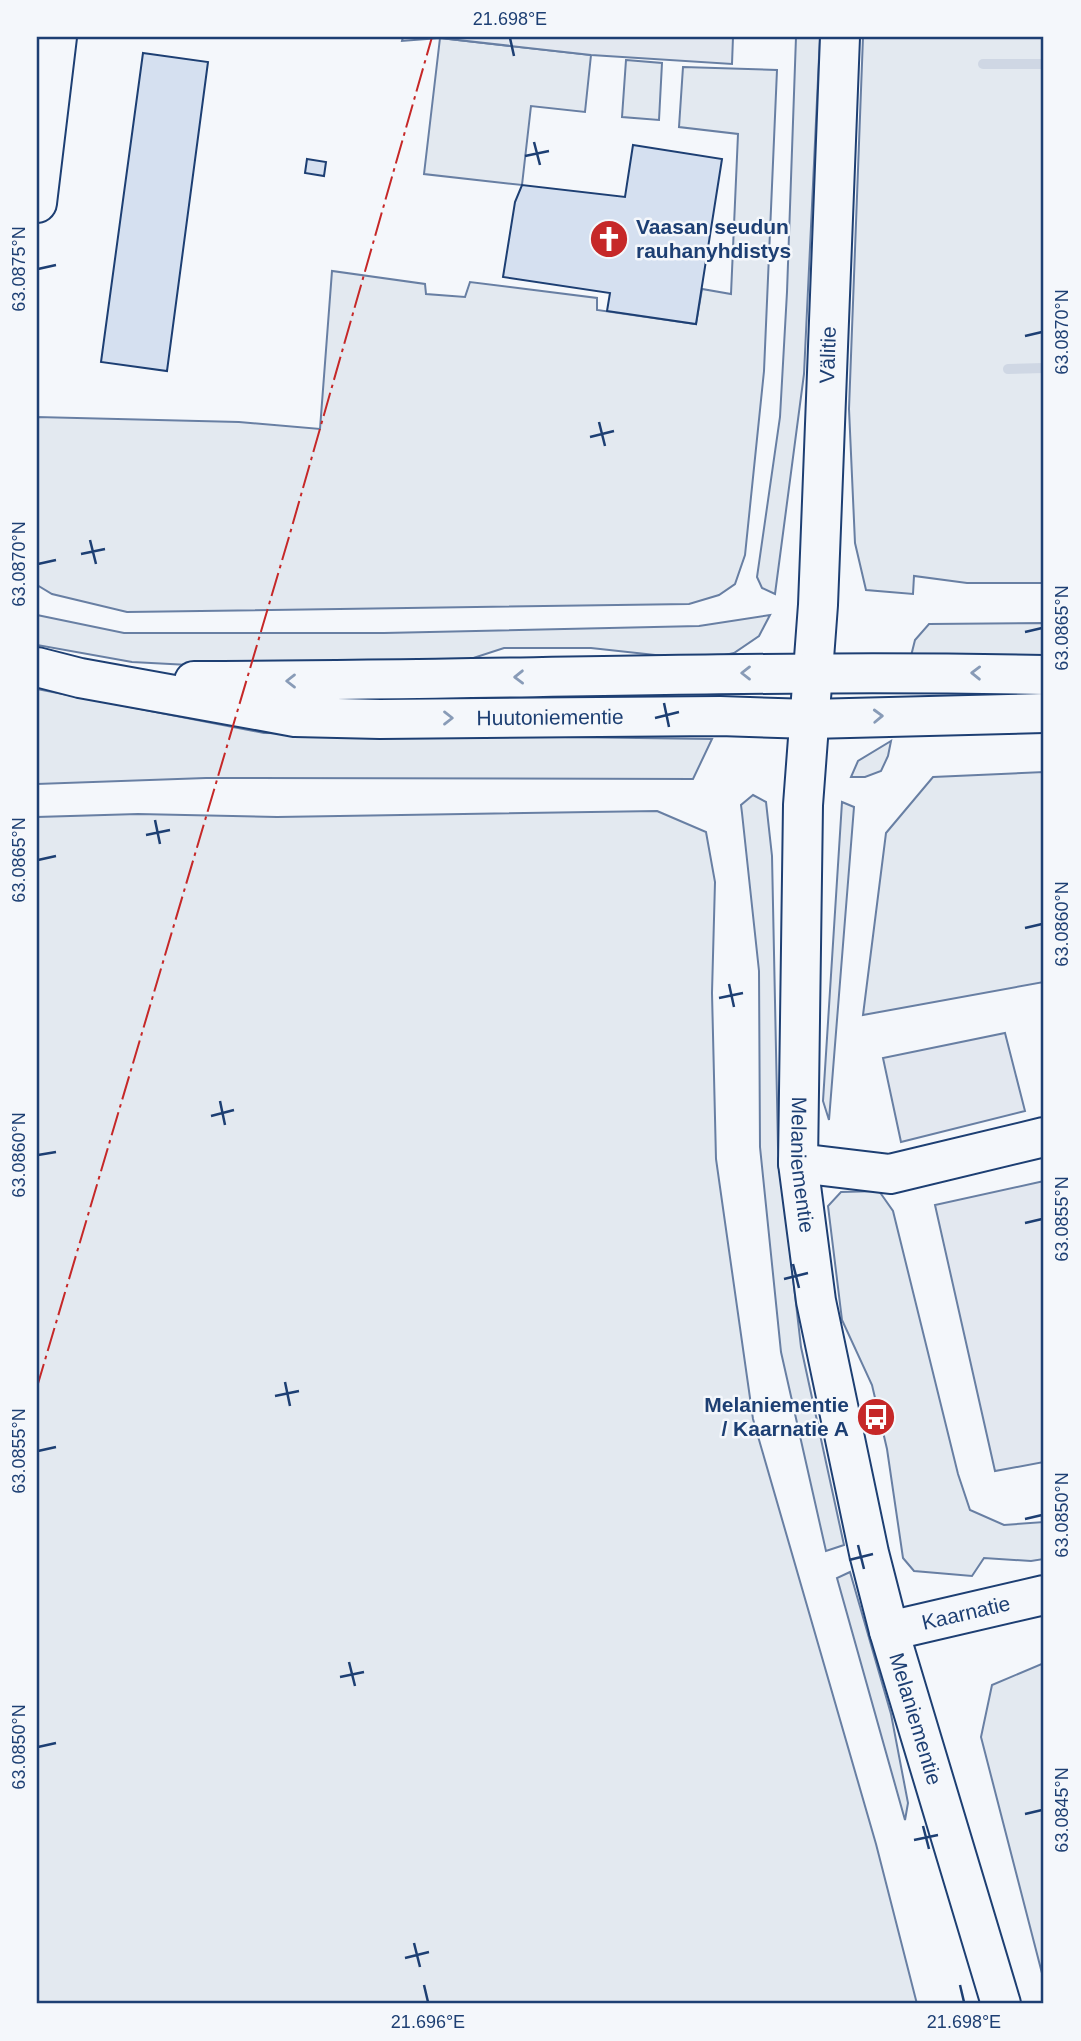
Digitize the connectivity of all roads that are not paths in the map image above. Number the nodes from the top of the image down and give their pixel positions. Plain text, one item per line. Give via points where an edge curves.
1 (57, 37) edge
2 (840, 37) edge
3 (37, 203) edge
4 (37, 667) edge
5 (814, 673) junction
6 (1044, 674) edge
7 (101, 681) junction
8 (1044, 713) edge
9 (810, 719) junction
10 (1044, 1137) edge
11 (798, 1163) junction
12 (1044, 1595) edge
13 (888, 1631) junction
14 (1001, 2004) edge

1 - 3 main road
2 - 5 main road, Välitie
4 - 7 main road, Huutoniementie
6 -> 5 main road, Huutoniementie
5 -> 7 main road, Huutoniementie
5 - 9 main road, Välitie
7 -> 9 main road, Huutoniementie via 295,717
9 -> 8 main road, Huutoniementie
9 - 11 main road, Melaniementie via 803,805
10 - 11 main road via 890,1174
11 - 13 main road, Melaniementie via 816,1301
12 - 13 main road, Kaarnatie
13 - 14 main road, Melaniementie

